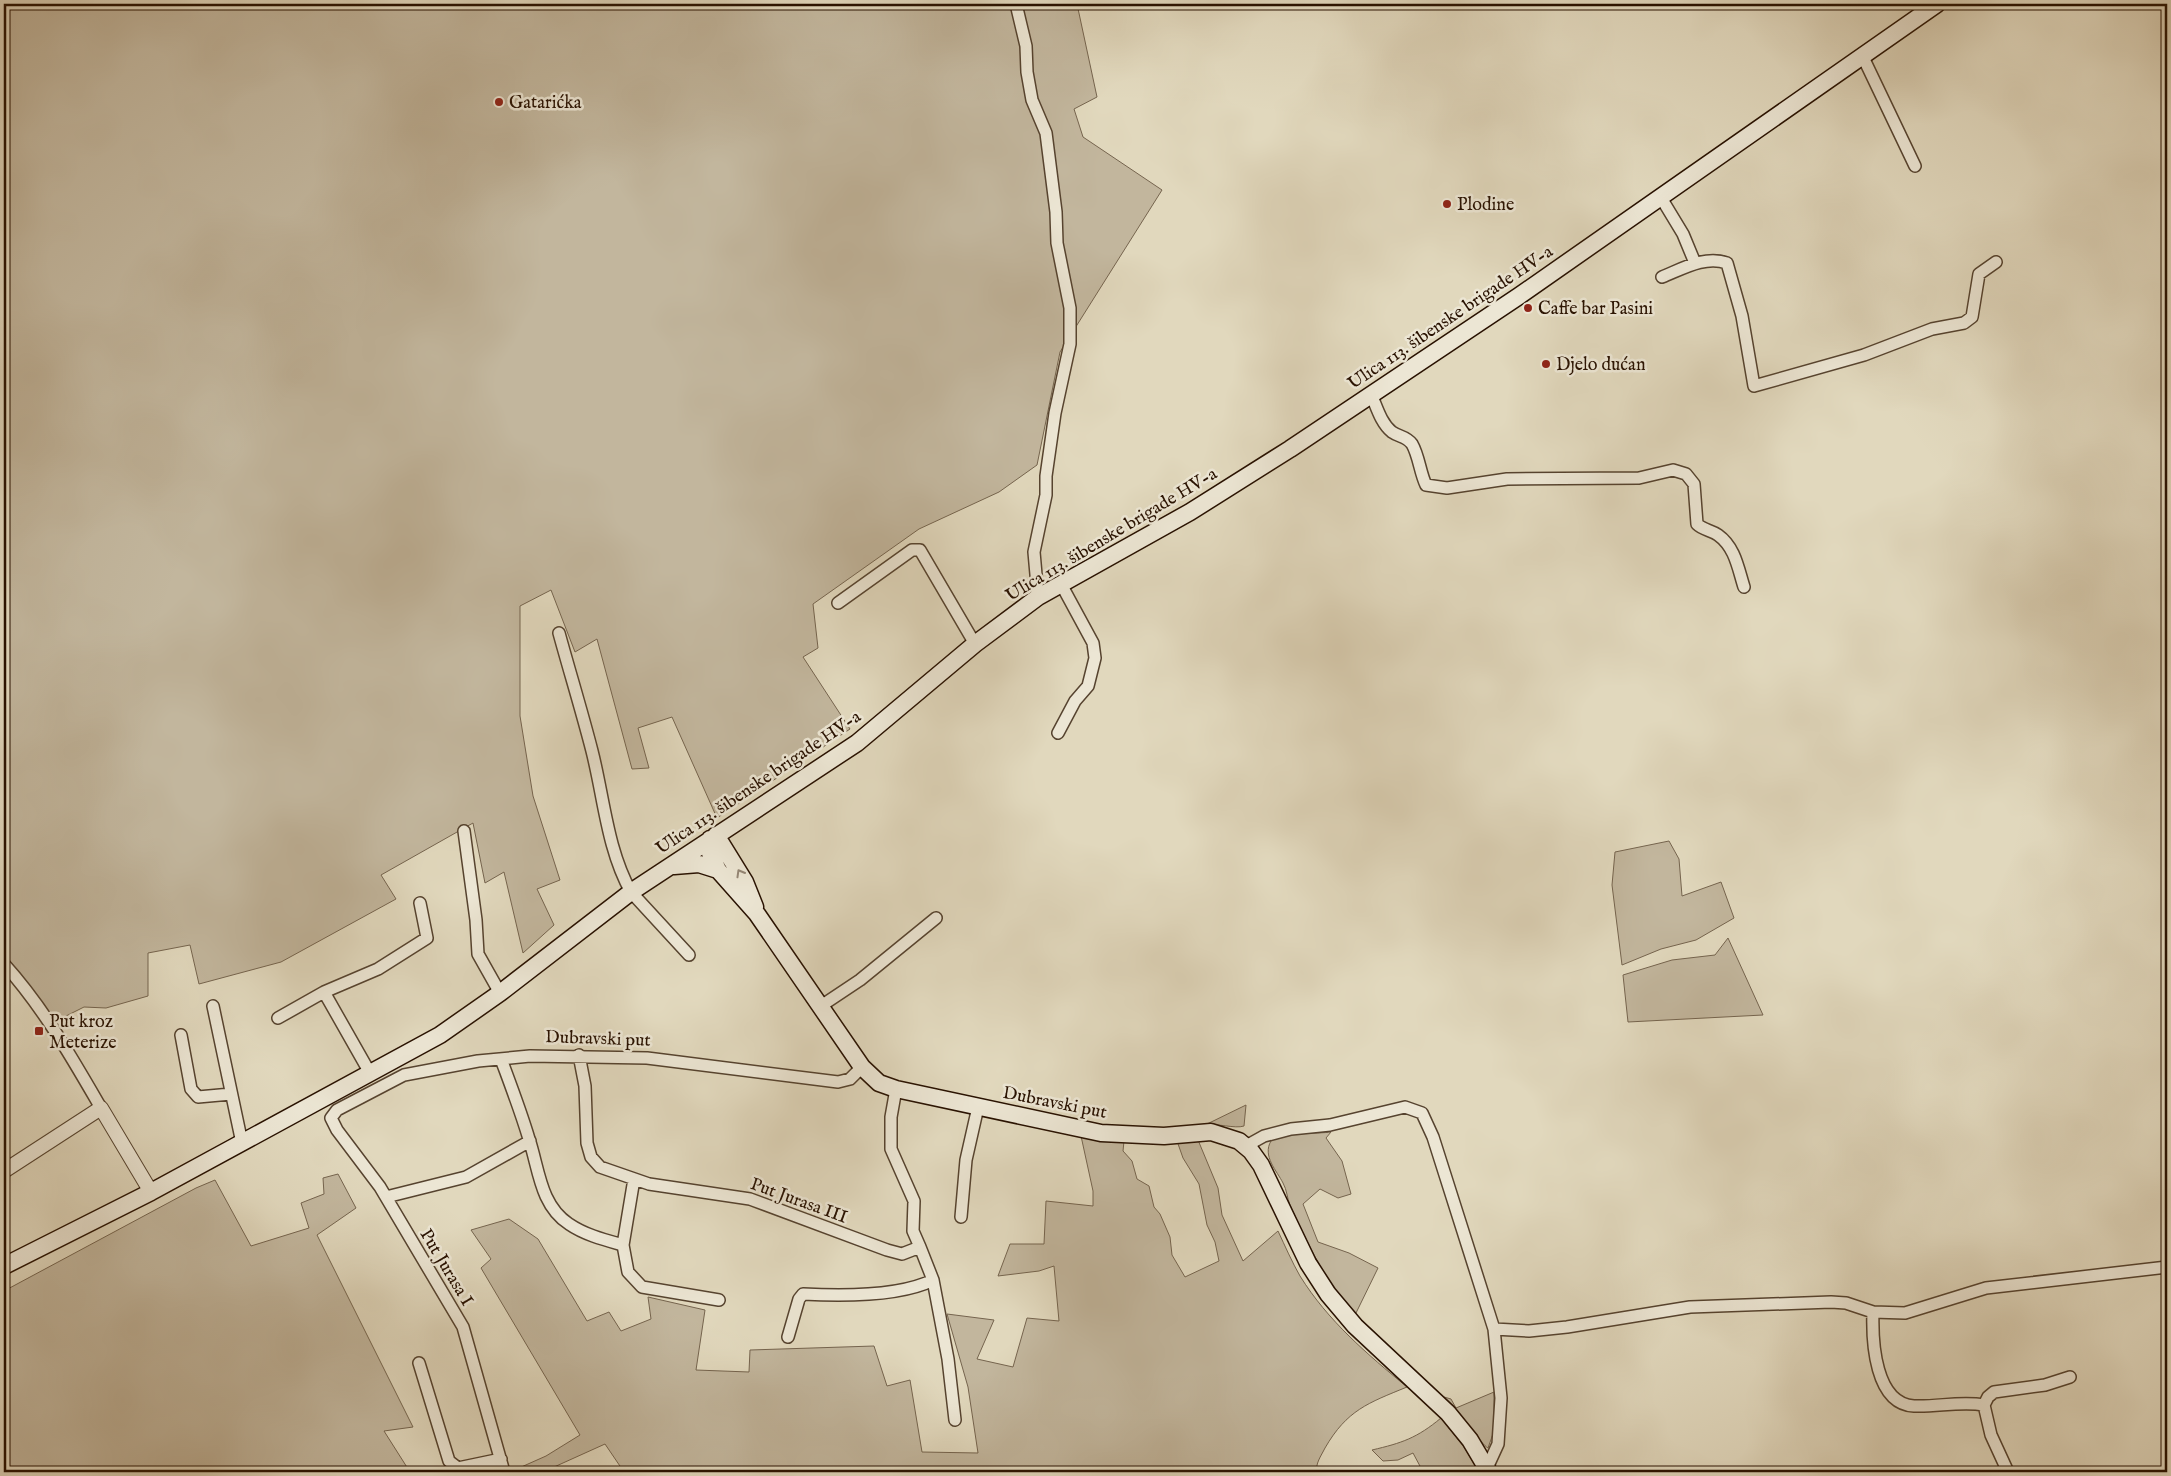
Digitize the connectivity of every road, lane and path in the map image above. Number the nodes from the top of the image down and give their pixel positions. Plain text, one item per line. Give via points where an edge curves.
1 (1016, 4) edge
2 (1937, 4) edge
3 (1862, 55) junction
4 (1915, 166) dead end
5 (1660, 196) junction
6 (1996, 262) dead end
7 (1695, 263) junction
8 (1662, 277) dead end
9 (1371, 394) junction
10 (1061, 584) junction
11 (1744, 588) dead end
12 (1038, 597) junction
13 (838, 603) dead end
14 (559, 633) dead end
15 (975, 644) junction
16 (1058, 733) dead end
17 (464, 831) dead end
18 (713, 837) junction
19 (667, 868) junction
20 (718, 870) junction
21 (631, 892) junction
22 (420, 903) dead end
23 (757, 914) junction
24 (936, 918) dead end
25 (689, 955) dead end
26 (4, 964) edge
27 (324, 992) junction
28 (500, 993) junction
29 (213, 1006) dead end
30 (821, 1006) junction
31 (278, 1018) dead end
32 (181, 1035) dead end
33 (579, 1055) junction
34 (502, 1059) junction
35 (862, 1067) junction
36 (370, 1073) junction
37 (896, 1089) junction
38 (232, 1094) junction
39 (978, 1107) junction
40 (101, 1108) junction
41 (337, 1110) joint
42 (530, 1141) junction
43 (242, 1143) junction
44 (1246, 1146) junction
45 (4, 1170) edge
46 (634, 1179) junction
47 (151, 1192) junction
48 (386, 1197) junction
49 (961, 1217) dead end
50 (623, 1245) junction
51 (920, 1248) junction
52 (4, 1266) edge
53 (2167, 1267) edge
54 (933, 1280) junction
55 (719, 1300) dead end
56 (1873, 1312) junction
57 (1494, 1329) junction
58 (788, 1337) dead end
59 (419, 1363) dead end
60 (2070, 1377) dead end
61 (1984, 1405) junction
62 (955, 1420) dead end
63 (501, 1459) junction
64 (1488, 1470) edge
65 (504, 1472) edge
66 (2008, 1472) edge

1 - 12 street via 1026,46 1032,100 1046,133 1057,243 1070,308 1070,344 1055,413 1046,496 1034,552
2 - 3 main road, Ulica 113. šibenske brigade HV-a
3 - 4 street
3 - 5 main road, Ulica 113. šibenske brigade HV-a
5 - 7 street via 1683,234
5 - 9 main road, Ulica 113. šibenske brigade HV-a
6 - 7 street via 1979,274 1972,317 1964,324 1932,329 1864,355 1754,386 1742,316 1727,263 1719,260
7 - 8 street
9 - 10 main road, Ulica 113. šibenske brigade HV-a via 1190,512
9 - 11 street via 1384,424 1412,445 1422,478 1426,485 1434,488 1508,479 1639,478 1673,470 1686,474 1694,484 1697,524 1730,546
10 - 12 main road, Ulica 113. šibenske brigade HV-a
10 - 16 street via 1093,642 1095,658 1088,686 1075,701
12 - 15 main road, Ulica 113. šibenske brigade HV-a
13 - 15 street via 912,550 920,550
14 - 21 street via 592,752 617,861
15 - 18 main road, Ulica 113. šibenske brigade HV-a via 857,743
17 - 28 street via 478,954
18 - 19 main road, Ulica 113. šibenske brigade HV-a
18 - 20 main road, Dubravski put via 710,853
23 -> 18 main road, Dubravski put via 745,882
19 - 20 main road via 688,863 708,865
19 - 21 main road, Ulica 113. šibenske brigade HV-a
20 - 23 main road, Dubravski put
21 - 25 street
21 - 28 main road, Ulica 113. šibenske brigade HV-a
22 - 27 street via 427,938 378,969
23 - 30 main road, Dubravski put
24 - 30 street via 860,980
26 - 40 street via 68,1050
27 - 31 street
27 - 36 street
28 - 36 main road, Ulica 113. šibenske brigade HV-a via 440,1035
29 - 38 street
30 - 35 main road, Dubravski put
32 - 38 street via 191,1089 198,1097
33 - 34 street, Dubravski put
33 - 35 street, Dubravski put via 647,1058 838,1082 850,1078
33 - 46 street, Put Jurasa III via 591,1157 600,1167
34 - 41 street, Dubravski put via 404,1075
34 - 42 street
35 - 37 main road, Dubravski put via 879,1083
36 - 43 main road, Ulica 113. šibenske brigade HV-a
37 - 39 main road, Dubravski put
37 - 51 street via 891,1117 891,1149 914,1201 913,1231
38 - 43 street
39 - 44 main road, Dubravski put via 1101,1133 1164,1136 1211,1132 1231,1137
39 - 49 street via 963,1180
40 - 45 street
40 - 47 street
41 - 48 street, Put Jurasa I via 331,1118 337,1130
42 - 48 street via 466,1177
42 - 50 street via 542,1190 552,1207 568,1224
43 - 47 main road, Ulica 113. šibenske brigade HV-a
44 - 57 street via 1264,1136 1291,1129 1330,1125 1405,1107 1422,1112 1433,1137
44 - 64 main road via 1261,1165 1308,1263 1328,1294 1355,1326 1448,1413
46 - 50 street
46 - 51 street, Put Jurasa III via 750,1199 902,1254
47 - 52 main road, Ulica 113. šibenske brigade HV-a
48 - 63 street, Put Jurasa I via 462,1327
50 - 55 street via 628,1272 642,1287
51 - 54 street
53 - 56 street via 1986,1288 1905,1313
54 - 58 street via 918,1287 842,1296 803,1294
54 - 62 street via 948,1359
56 - 57 street via 1832,1302 1690,1307 1567,1328
56 - 61 street via 1873,1341 1884,1384 1891,1396 1912,1406
57 - 64 street via 1501,1398 1498,1444
59 - 63 street via 449,1460 458,1468
60 - 61 street via 2045,1385 1994,1392
61 - 66 street via 1991,1435
63 - 65 street, Put Jurasa I

